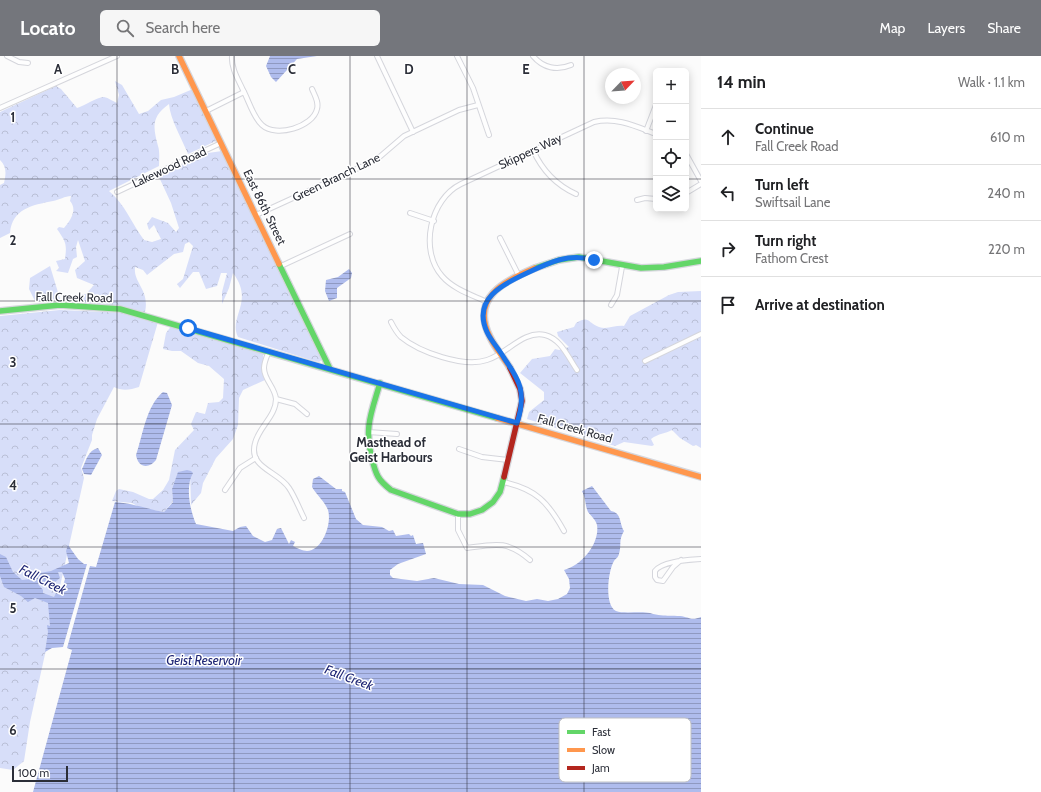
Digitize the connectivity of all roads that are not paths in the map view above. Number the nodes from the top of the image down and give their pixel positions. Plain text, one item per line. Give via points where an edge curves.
1 (7, 56) edge
2 (118, 56) edge
3 (179, 56) edge
4 (232, 56) edge
5 (377, 56) edge
6 (457, 56) edge
7 (533, 56) edge
8 (28, 63) dead end
9 (572, 66) dead end
10 (312, 89) dead end
11 (244, 92) junction
12 (478, 105) junction
13 (0, 108) edge
14 (206, 111) junction
15 (653, 112) edge
16 (646, 130) junction
17 (413, 132) junction
18 (653, 133) edge
19 (489, 135) dead end
20 (221, 143) junction
21 (533, 150) junction
22 (689, 159) edge
23 (701, 181) edge
24 (701, 184) edge
25 (689, 191) edge
26 (117, 192) dead end
27 (576, 194) dead end
28 (653, 199) edge
29 (637, 200) dead end
30 (410, 213) dead end
31 (256, 214) junction
32 (434, 220) junction
33 (350, 234) dead end
34 (500, 238) dead end
35 (701, 261) edge
36 (281, 266) junction
37 (622, 267) junction
38 (519, 277) junction
39 (487, 302) junction
40 (611, 305) dead end
41 (0, 311) edge
42 (391, 322) dead end
43 (701, 335) edge
44 (268, 351) junction
45 (501, 354) junction
46 (645, 361) dead end
47 (330, 369) junction
48 (577, 370) dead end
49 (380, 383) junction
50 (276, 399) junction
51 (307, 414) dead end
52 (517, 423) junction
53 (368, 432) junction
54 (397, 434) dead end
55 (459, 449) dead end
56 (256, 458) junction
57 (508, 460) junction
58 (701, 477) edge
59 (503, 482) junction
60 (225, 490) dead end
61 (458, 514) junction
62 (304, 518) dead end
63 (564, 531) dead end
64 (701, 558) edge
65 (530, 560) dead end
66 (681, 560) junction

1 - 8 street
2 - 13 street
3 - 14 street, East 86th Street
4 - 11 street via 232,67
5 - 17 street
6 - 12 street via 473,88
7 - 9 street via 551,68
10 - 11 street via 318,101 314,115 309,120 281,132 268,129 261,123
11 - 14 street
12 - 17 street, Green Branch Lane via 459,110
12 - 19 street
14 - 20 street, East 86th Street
15 - 16 street
16 - 18 street, Skippers Way
16 - 21 street, Skippers Way via 621,122 600,121
17 - 31 street, Green Branch Lane via 399,139 376,160
20 - 26 street, Lakewood Road
20 - 31 street, East 86th Street
21 - 27 street via 552,178
21 - 32 street, Skippers Way via 456,186 441,202
22 - 23 street
24 - 25 street
28 - 29 street
30 - 32 street
31 - 36 street, East 86th Street
32 - 39 street, Skippers Way via 430,249 438,271 453,286
33 - 36 street
34 - 38 street
35 - 37 street via 654,268
36 - 47 street, East 86th Street
37 - 38 street via 586,258 567,257
37 - 40 street via 617,295
38 - 39 street via 498,288
39 - 45 street via 484,324
41 - 44 street, Fall Creek Road via 60,305 120,309
42 - 45 street via 402,337 414,346 458,360 480,362
43 - 46 street
44 - 47 street, Fall Creek Road
44 - 50 street via 264,372
45 - 48 street via 527,336 546,335 560,345
45 - 52 street via 515,374 520,389 521,408
47 - 49 street, Fall Creek Road
49 - 52 street, Fall Creek Road
49 - 53 street
50 - 51 street via 294,403
50 - 56 street via 256,441
52 - 57 street
52 - 58 street, Fall Creek Road
53 - 54 street
53 - 61 street via 375,472 385,486
55 - 57 street via 482,457
56 - 60 street via 240,468
56 - 62 street via 263,468 289,488
57 - 59 street
59 - 61 street via 496,498 486,508 474,513
59 - 63 street via 524,488 541,498 552,510
61 - 65 street via 458,530 466,548 493,544 508,545
64 - 66 street
66 - 66 street via 660,566 654,577 663,581

